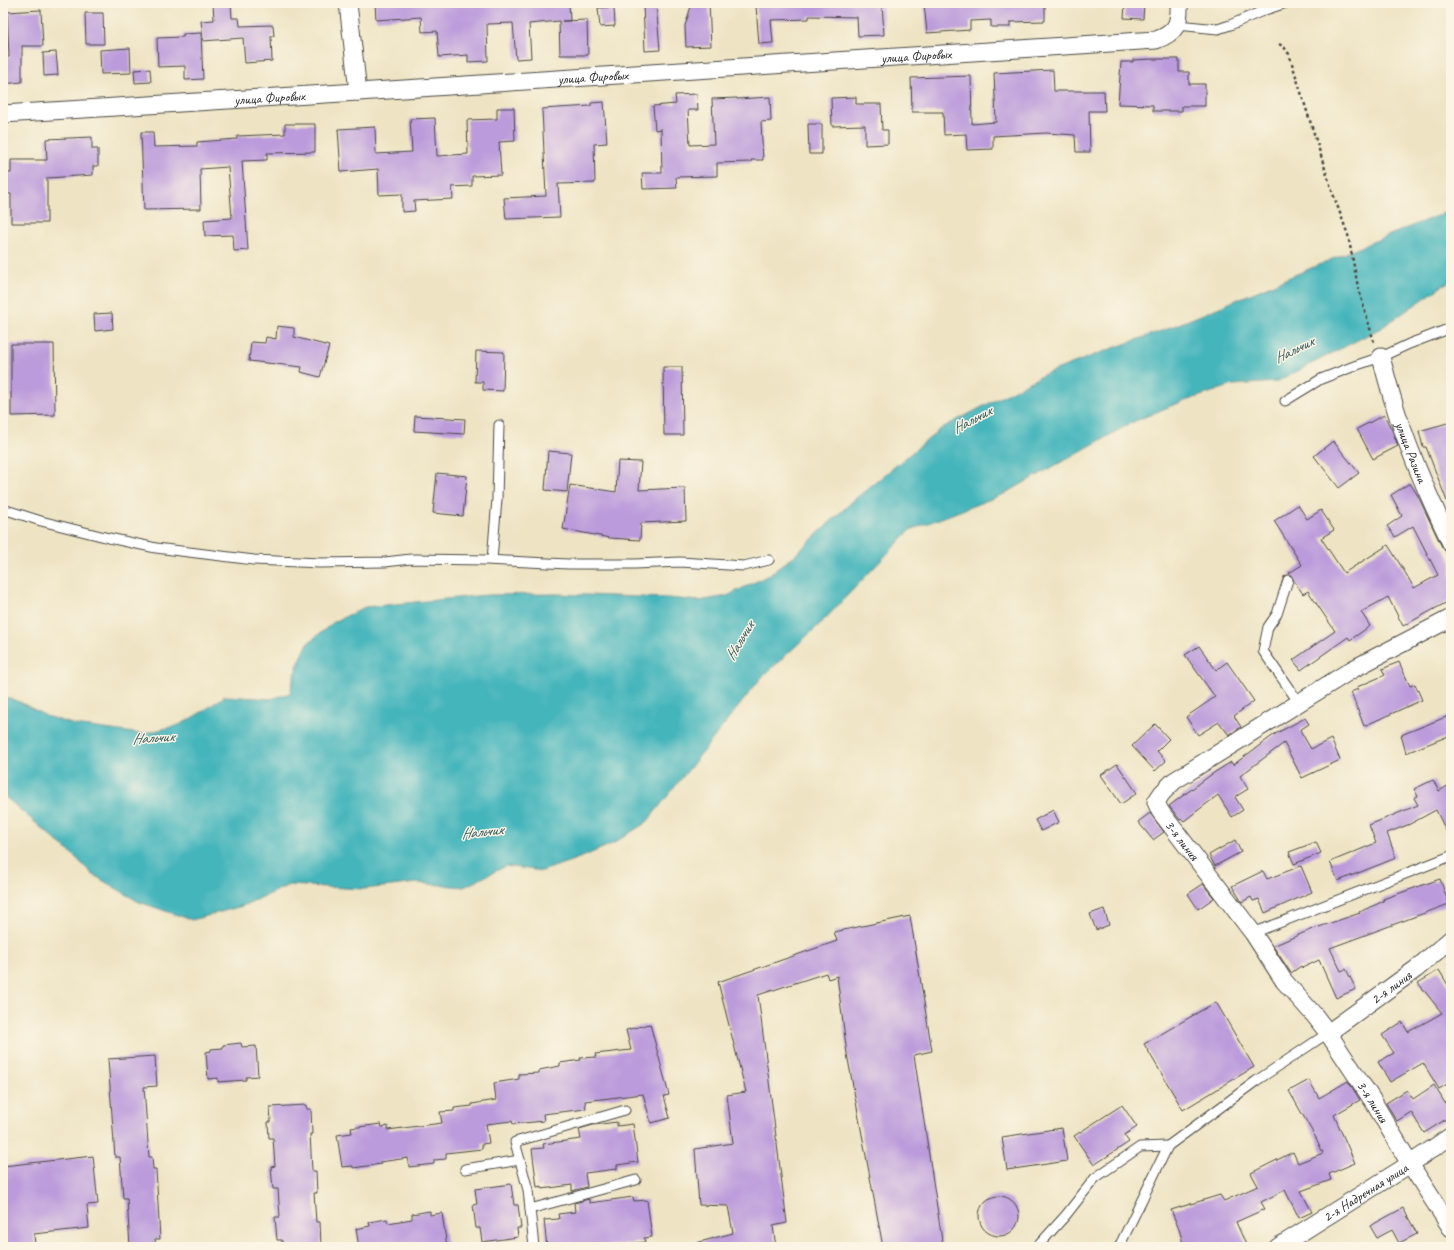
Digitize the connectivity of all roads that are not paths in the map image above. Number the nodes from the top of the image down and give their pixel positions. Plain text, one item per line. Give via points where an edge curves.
1 (348, 3) edge
2 (1179, 3) edge
3 (1286, 3) edge
4 (1176, 25) junction
5 (358, 92) junction
6 (3, 114) edge
7 (1451, 328) edge
8 (1381, 357) junction
9 (1285, 401) dead end
10 (499, 425) dead end
11 (3, 509) edge
12 (1451, 543) edge
13 (492, 560) junction
14 (769, 560) dead end
15 (1288, 580) dead end
16 (1451, 618) edge
17 (1299, 703) junction
18 (1451, 856) edge
19 (1253, 933) junction
20 (1451, 938) edge
21 (1328, 1033) junction
22 (626, 1110) dead end
23 (1451, 1136) edge
24 (1168, 1146) junction
25 (520, 1160) junction
26 (1410, 1164) junction
27 (465, 1169) dead end
28 (636, 1180) dead end
29 (530, 1209) junction
30 (1451, 1228) edge
31 (534, 1247) edge
32 (1037, 1247) edge
33 (1119, 1247) edge
34 (1278, 1247) edge

1 - 5 street
2 - 4 street via 1180,13
3 - 4 lane via 1218,29
4 - 5 street, улица Фировых via 1171,33 1156,40
5 - 6 street, улица Фировых
7 - 8 lane
8 - 9 lane via 1321,379
8 - 12 street, улица Разина via 1400,424 1415,464
10 - 13 lane
11 - 13 lane via 41,521 156,548 254,560 320,563 411,559
13 - 14 lane via 568,564 680,562 744,566
15 - 17 lane via 1277,614 1268,627 1263,651
16 - 17 street, 3-я линия via 1354,668
17 - 19 street, 3-я линия via 1174,781 1156,802
18 - 19 lane
19 - 21 street, 3-я линия via 1284,981
20 - 21 street, 2-я линия via 1416,969
21 - 24 lane via 1256,1080
21 - 26 street, 3-я линия via 1373,1100
22 - 25 lane via 515,1142
23 - 26 street, 2-я Надречная улица
24 - 32 lane via 1140,1147 1095,1178
24 - 33 lane
25 - 27 lane
25 - 29 lane
26 - 30 street, 3-я линия
26 - 34 street, 2-я Надречная улица
28 - 29 lane
29 - 31 lane

